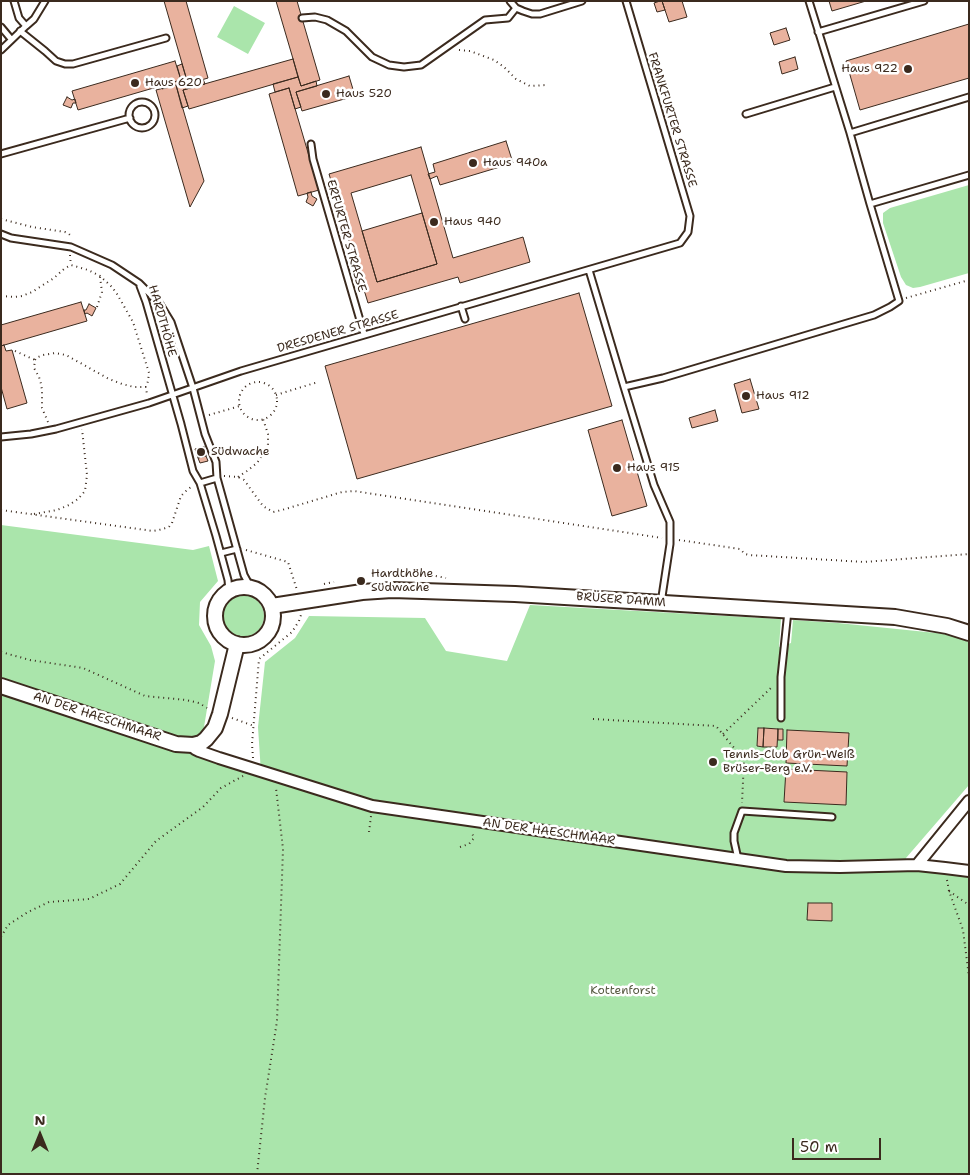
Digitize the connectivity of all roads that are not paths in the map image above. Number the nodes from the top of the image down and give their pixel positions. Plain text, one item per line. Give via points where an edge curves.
1 (14, 1) edge
2 (45, 1) edge
3 (510, 1) edge
4 (582, 1) edge
5 (626, 1) edge
6 (809, 1) edge
7 (924, 1) edge
8 (516, 8) junction
9 (302, 18) dead end
10 (26, 26) junction
11 (1, 27) edge
12 (20, 31) junction
13 (818, 32) junction
14 (166, 38) dead end
15 (11, 39) junction
16 (1, 50) edge
17 (835, 87) junction
18 (969, 98) edge
19 (746, 114) dead end
20 (130, 118) junction
21 (850, 133) junction
22 (311, 144) dead end
23 (1, 154) edge
24 (969, 175) edge
25 (870, 204) junction
26 (1, 234) edge
27 (680, 243) joint
28 (589, 270) junction
29 (139, 283) junction
30 (462, 306) junction
31 (465, 319) dead end
32 (364, 334) junction
33 (624, 387) junction
34 (193, 388) junction
35 (172, 395) junction
36 (1, 437) edge
37 (217, 478) junction
38 (200, 484) junction
39 (237, 549) junction
40 (221, 553) junction
41 (251, 588) junction
42 (229, 591) junction
43 (661, 603) junction
44 (272, 606) junction
45 (788, 610) junction
46 (969, 633) edge
47 (237, 644) junction
48 (1, 686) edge
49 (781, 718) dead end
50 (193, 745) junction
51 (969, 801) edge
52 (832, 817) dead end
53 (738, 859) junction
54 (916, 865) junction
55 (969, 871) edge

1 - 10 lane via 19,18
2 - 10 lane
3 - 8 lane
4 - 8 lane via 540,14
5 - 27 lane, FRANKFURTER STRASSE via 690,216 688,232
6 - 13 lane
7 - 13 lane
8 - 9 lane via 508,18 485,20 421,66 404,67 389,65 372,57 346,31 327,20
10 - 12 lane
11 - 15 lane
12 - 14 lane via 64,64 79,63
12 - 15 lane
13 - 17 lane
15 - 16 lane
17 - 19 lane
17 - 21 lane
18 - 21 lane
20 - 20 lane via 134,125 144,128 154,119 154,110 147,103 138,102 130,110
20 - 23 lane
21 - 25 lane
22 - 32 lane, ERFURTER STRASSE via 312,159
24 - 25 lane
25 - 33 lane via 899,300 890,307 874,315
26 - 29 lane via 71,248 112,265
27 - 28 lane, DRESDENER STRASSE
28 - 30 lane, DRESDENER STRASSE
28 - 33 lane
29 - 34 lane, HARDTHÖHE via 160,304 171,322
29 - 35 lane, HARDTHÖHE
30 - 31 lane
30 - 32 lane, DRESDENER STRASSE
32 - 34 lane, DRESDENER STRASSE via 241,370
33 - 43 lane via 654,486 670,522 671,539
34 - 35 lane, DRESDENER STRASSE
34 - 37 lane, HARDTHÖHE via 216,462
35 - 36 lane, DRESDENER STRASSE via 50,430
35 - 38 lane, HARDTHÖHE via 193,471
37 - 38 lane
37 - 39 lane, HARDTHÖHE
38 - 40 lane, HARDTHÖHE
39 - 40 lane
39 - 41 lane, HARDTHÖHE via 244,576
40 - 42 lane, HARDTHÖHE
41 - 42 street
41 - 44 street via 260,591
42 - 47 street via 218,603 215,620 222,635
43 - 44 street, BRÜSER DAMM via 392,590
43 - 45 street, BRÜSER DAMM
44 - 47 street via 271,627 266,636 247,645
45 - 46 street, BRÜSER DAMM via 894,617
45 - 49 lane
47 - 50 street via 215,728
48 - 50 street, AN DER HAESCHMAAR via 176,744
50 - 53 street, AN DER HAESCHMAAR via 199,751 372,806
51 - 54 street
52 - 53 lane via 742,810 734,833
53 - 54 street, AN DER HAESCHMAAR via 786,866
54 - 55 street, AN DER HAESCHMAAR

